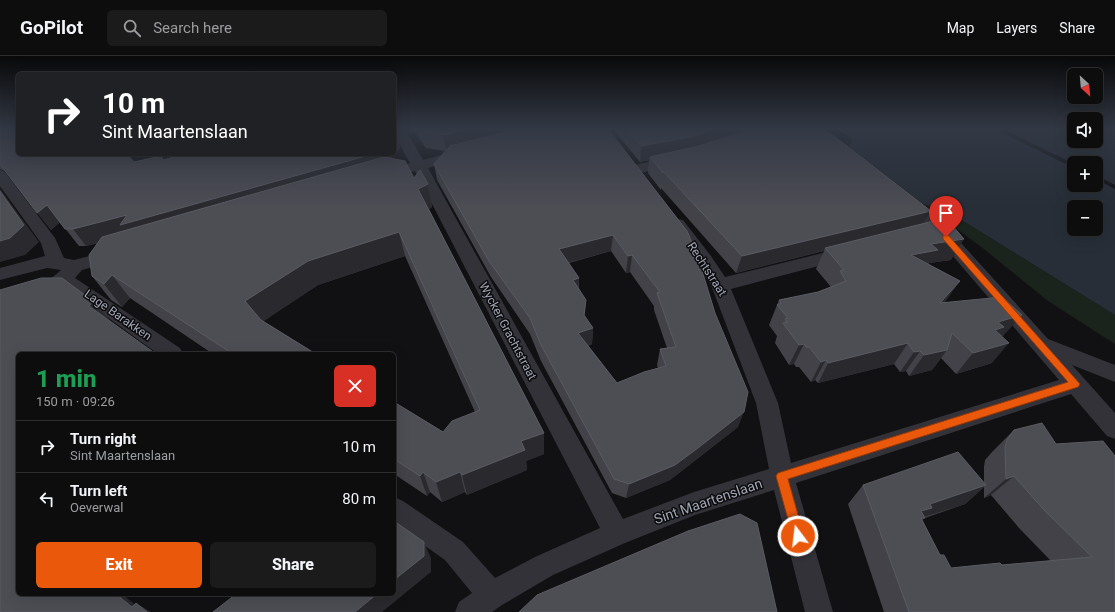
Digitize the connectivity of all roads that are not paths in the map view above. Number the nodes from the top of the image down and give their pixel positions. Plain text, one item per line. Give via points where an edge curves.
1 (413, 155) edge
2 (457, 155) edge
3 (690, 158) edge
4 (419, 165) junction
5 (636, 169) edge
6 (0, 175) edge
7 (366, 181) edge
8 (895, 195) edge
9 (668, 212) edge
10 (939, 230) junction
11 (916, 236) edge
12 (863, 249) edge
13 (129, 251) edge
14 (56, 262) junction
15 (76, 266) junction
16 (0, 274) edge
17 (61, 281) junction
18 (720, 285) junction
19 (0, 304) edge
20 (1039, 343) junction
21 (170, 352) edge
22 (1115, 374) edge
23 (1075, 384) junction
24 (1115, 429) edge
25 (782, 476) junction
26 (396, 510) edge
27 (617, 534) junction
28 (492, 595) junction
29 (469, 612) edge
30 (819, 612) edge

1 - 4 street, Wycker Grachtstraat
2 - 4 street
3 - 5 street
4 - 7 street
4 - 27 street, Wycker Grachtstraat
6 - 14 street via 49,242
8 - 10 street
9 - 18 street, Rechtstraat via 705,260
10 - 11 street
10 - 20 street
12 - 18 street
13 - 15 street
14 - 15 street
14 - 16 street via 37,263
15 - 17 street
17 - 19 street via 39,292
17 - 21 street, Lage Barakken via 72,283
18 - 25 street, Rechtstraat via 767,403
20 - 22 street
20 - 23 street
23 - 24 street
23 - 25 street, Sint Maartenslaan
25 - 27 street, Sint Maartenslaan via 694,504
25 - 30 street, Rechtstraat
26 - 28 street via 454,551
27 - 28 street, Sint Maartenslaan via 544,566
28 - 29 street, Sint Maartenslaan

